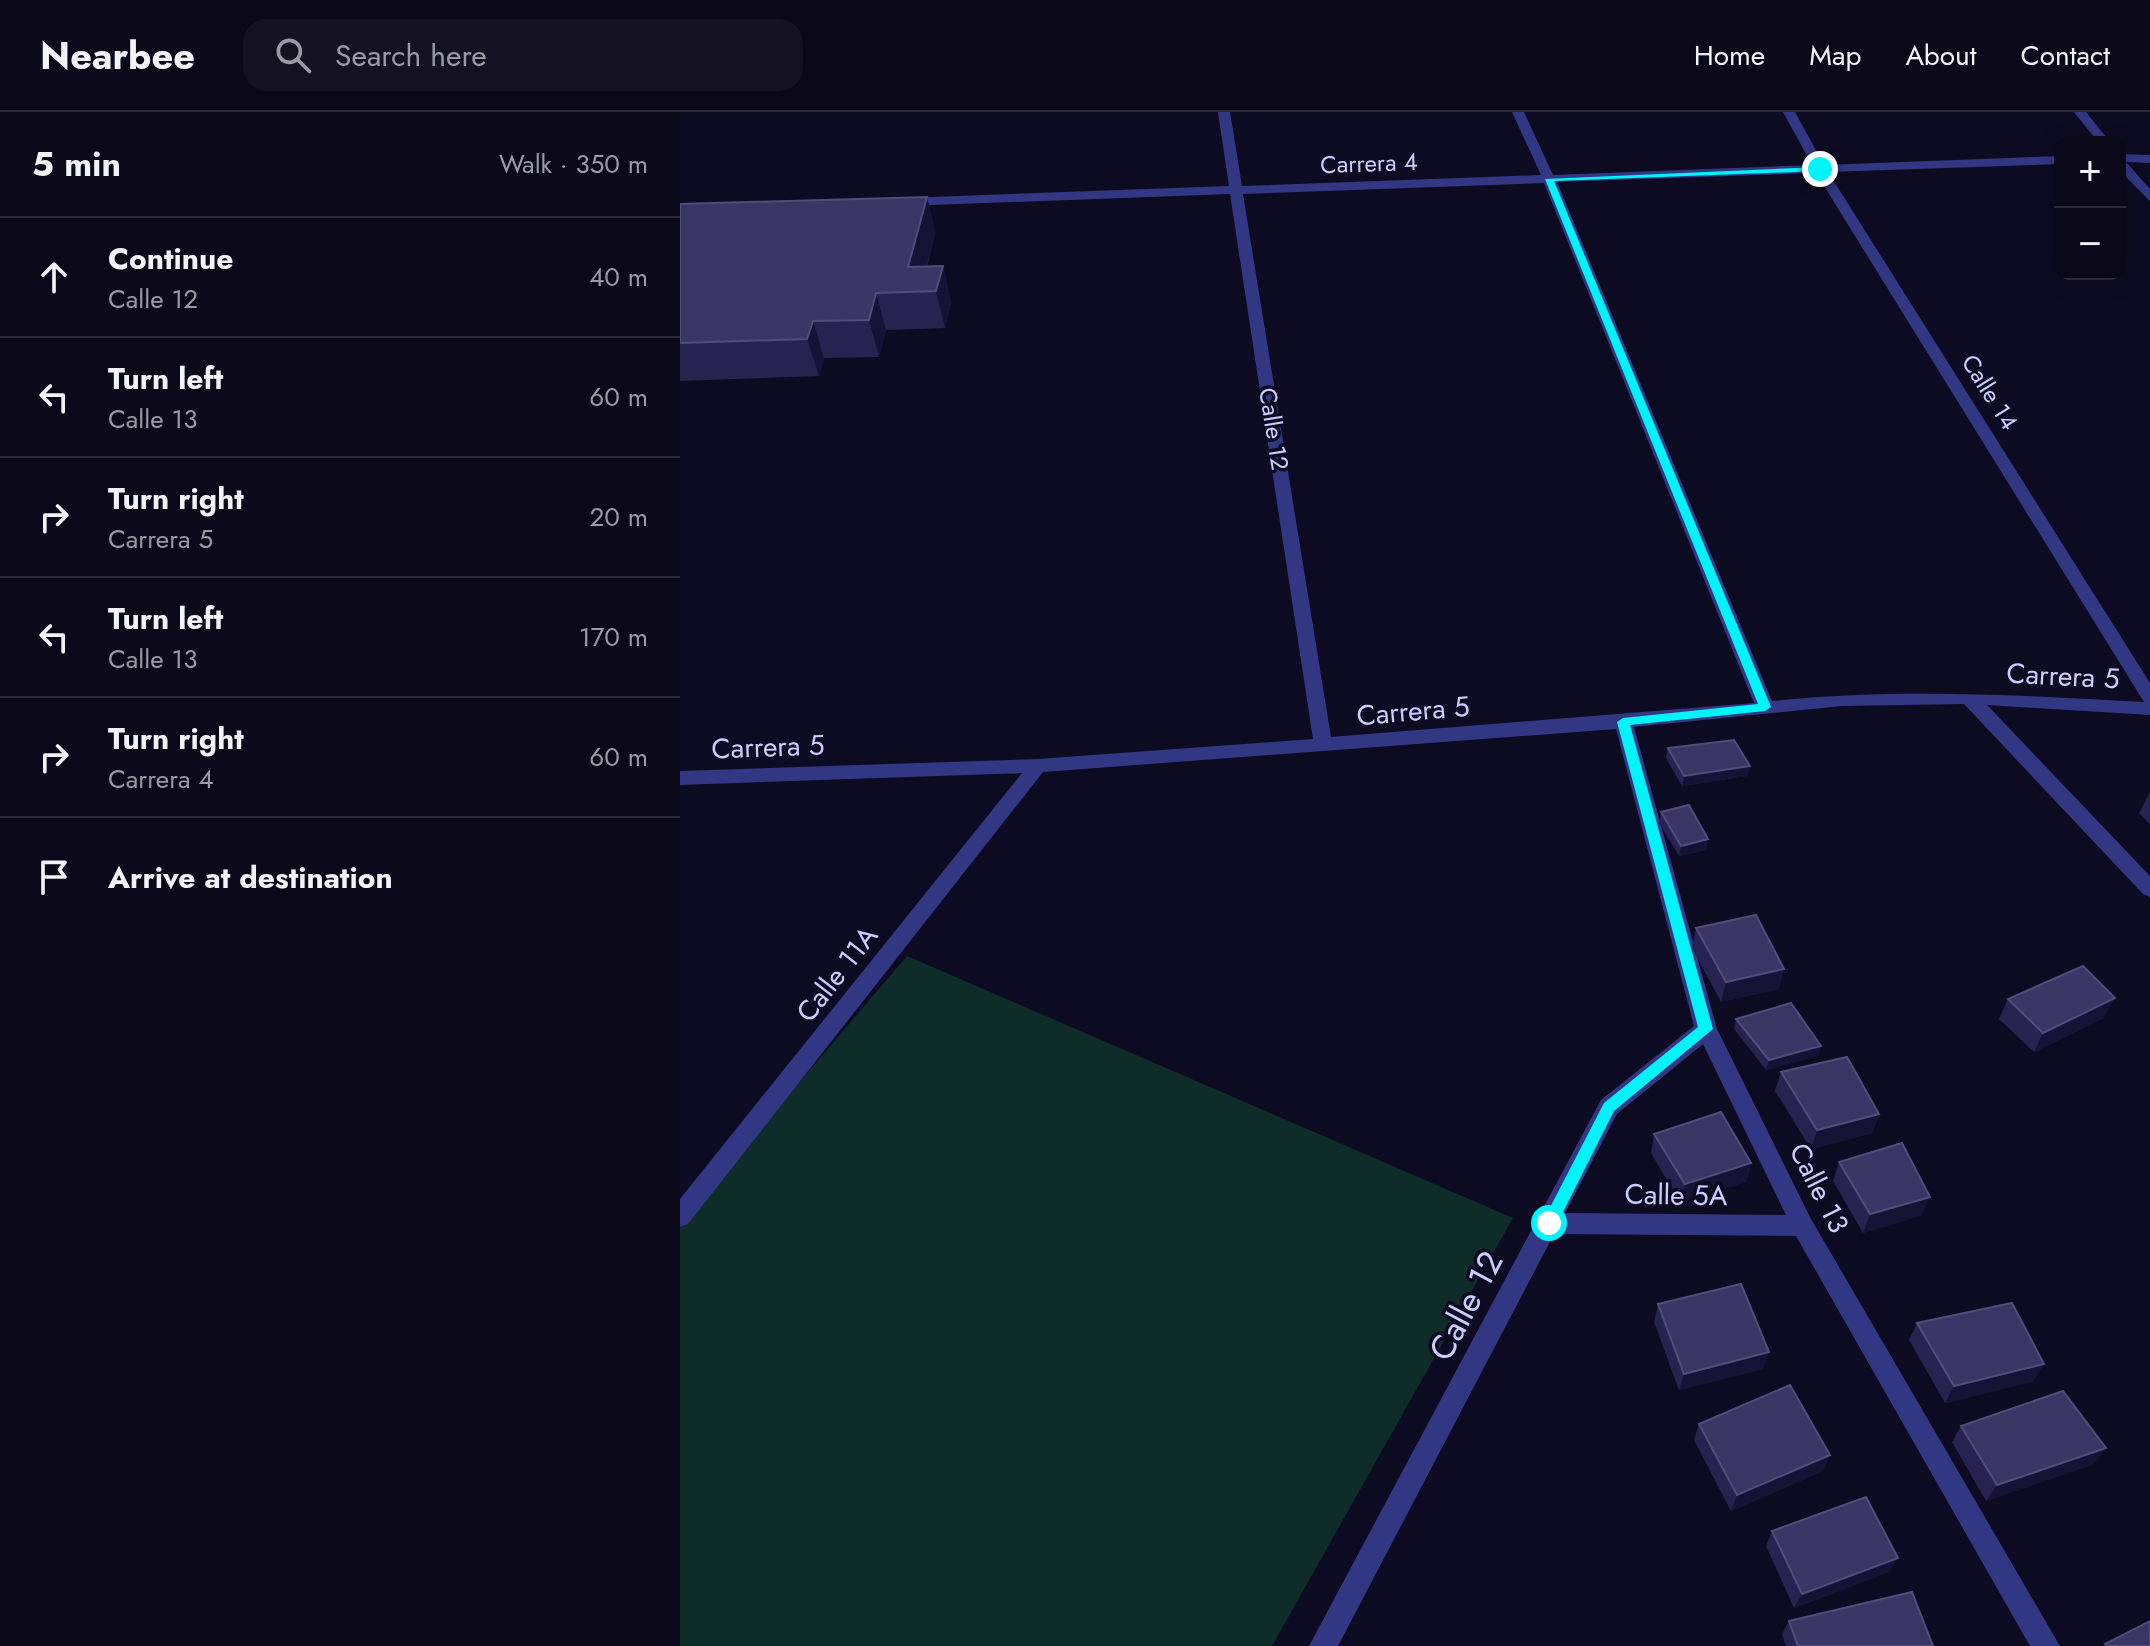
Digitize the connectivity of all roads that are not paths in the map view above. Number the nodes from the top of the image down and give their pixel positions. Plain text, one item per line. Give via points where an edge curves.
1 (1224, 112) edge
2 (1518, 112) edge
3 (1789, 112) edge
4 (2080, 112) edge
5 (2099, 136) edge
6 (2150, 159) edge
7 (2054, 160) edge
8 (2126, 161) edge
9 (2126, 168) edge
10 (1820, 169) junction
11 (1549, 179) junction
12 (1237, 190) junction
13 (2150, 197) edge
14 (882, 203) edge
15 (1969, 698) junction
16 (2150, 698) edge
17 (1765, 707) junction
18 (2150, 709) edge
19 (1623, 722) junction
20 (1323, 746) junction
21 (1038, 766) junction
22 (680, 778) edge
23 (2150, 889) edge
24 (1706, 1029) junction
25 (680, 1217) edge
26 (1549, 1223) junction
27 (1803, 1226) junction
28 (1323, 1646) edge
29 (2046, 1646) edge

1 - 12 street, Calle 12
2 - 11 street
3 - 10 street, Calle 14
4 - 5 street
6 - 8 street
7 - 10 street, Carrera 4
9 - 13 street
10 - 11 street, Carrera 4
10 - 16 street, Calle 14
11 - 12 street, Carrera 4
11 - 17 street
12 - 14 street, Carrera 4
12 - 20 street, Calle 12
15 - 17 street, Carrera 5
15 - 18 street, Carrera 5
15 - 23 street
17 - 19 street, Carrera 5
19 - 20 street, Carrera 5
19 - 24 street, Calle 13
20 - 21 street, Carrera 5
21 - 22 street, Carrera 5
21 - 25 street, Calle 11A
24 - 26 street, Calle 12 via 1609,1107
24 - 27 street, Calle 13
26 - 27 street, Calle 5A
26 - 28 street, Calle 12
27 - 29 street, Calle 13

